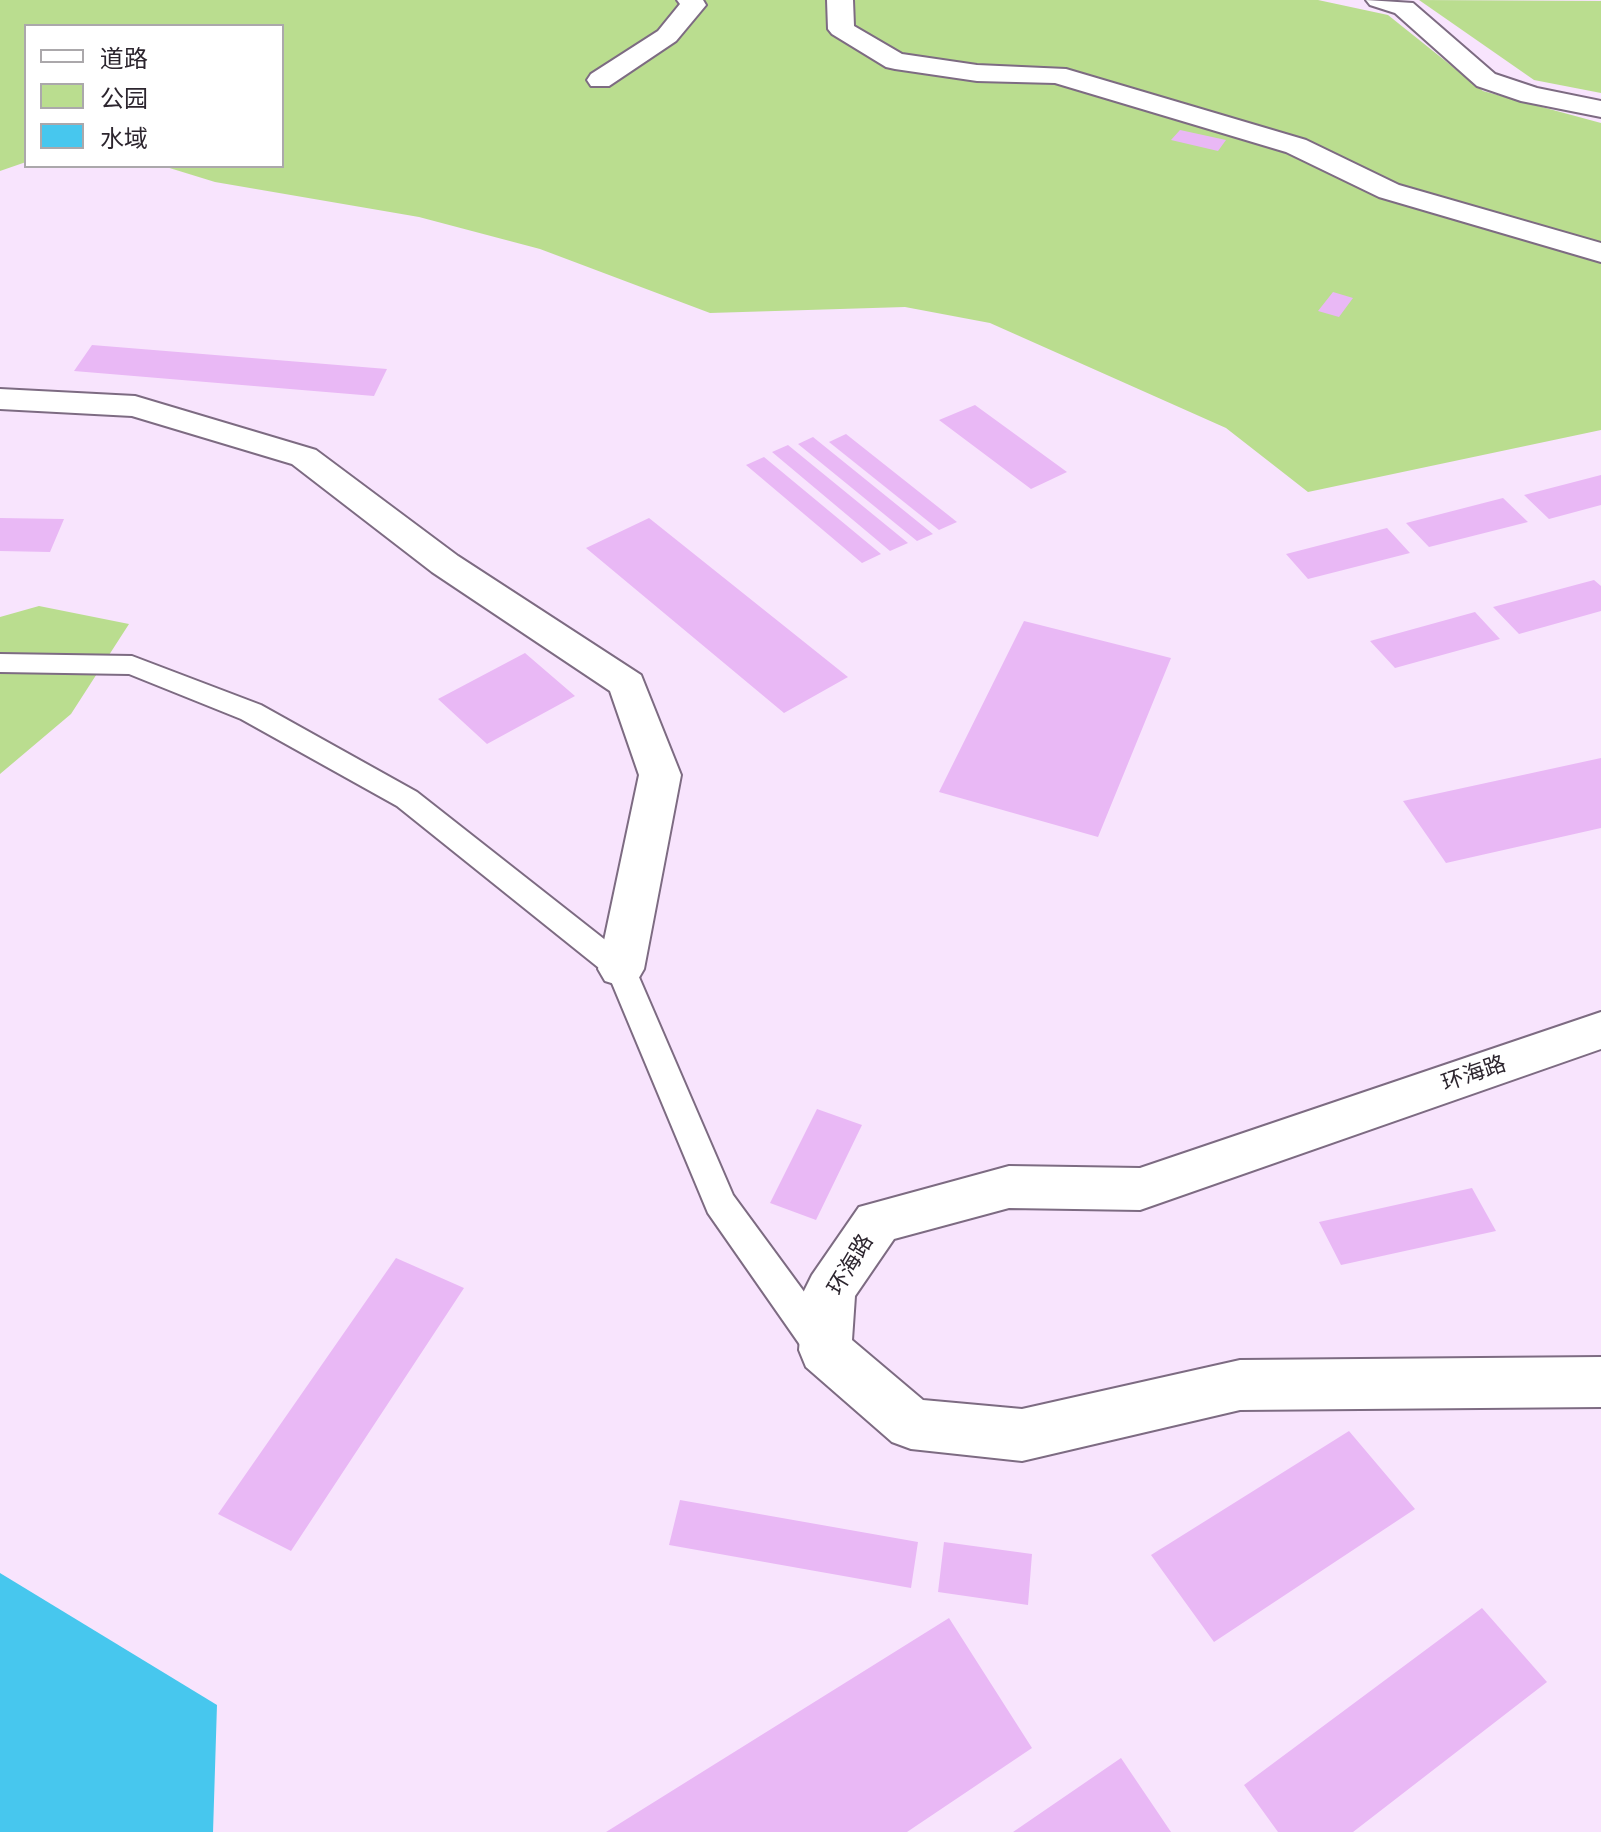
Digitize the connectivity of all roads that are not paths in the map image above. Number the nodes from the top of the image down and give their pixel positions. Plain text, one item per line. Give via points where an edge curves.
1 (690, 0) edge
2 (840, 0) edge
3 (1379, 0) edge
4 (600, 80) dead end
5 (1601, 109) edge
6 (1601, 253) edge
7 (0, 399) edge
8 (0, 663) edge
9 (621, 969) junction
10 (1601, 1030) edge
11 (825, 1350) junction
12 (1601, 1382) edge

1 - 4 street via 693,5 667,36
2 - 6 street via 841,29 895,61 977,73 1057,75 1296,146 1389,191
3 - 5 street via 1404,8 1486,80
7 - 9 street via 135,406 304,457 445,564 627,684 660,775
8 - 9 lane via 132,665 251,712 407,799
9 - 11 lane via 720,1203
10 - 11 street, 环海路 via 1140,1189 1009,1187 877,1222 830,1291
11 - 12 street via 911,1424 1022,1435 1240,1385

